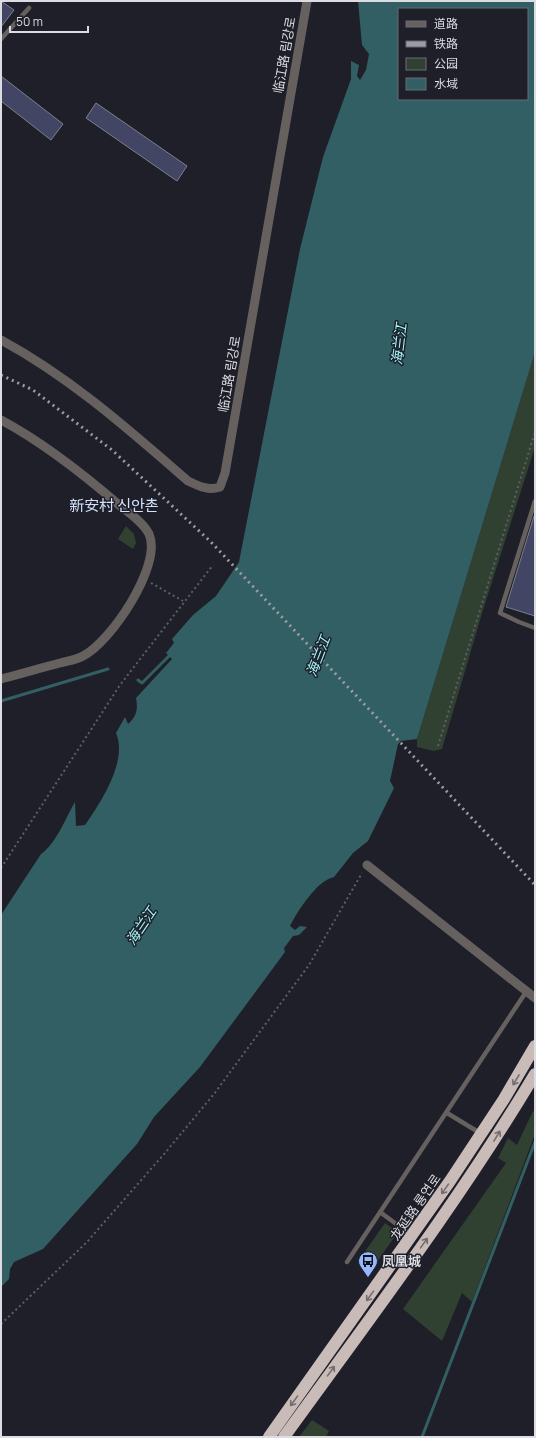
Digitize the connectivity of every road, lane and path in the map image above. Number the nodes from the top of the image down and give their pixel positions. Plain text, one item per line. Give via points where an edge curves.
1 (307, 1) edge
2 (29, 8) dead end
3 (1, 39) edge
4 (1, 340) edge
5 (1, 420) edge
6 (535, 432) edge
7 (535, 501) edge
8 (213, 565) dead end
9 (144, 580) junction
10 (183, 601) junction
11 (535, 628) edge
12 (1, 679) edge
13 (438, 746) dead end
14 (367, 865) joint
15 (1, 868) edge
16 (526, 992) junction
17 (535, 998) edge
18 (535, 1046) edge
19 (530, 1067) edge
20 (535, 1074) edge
21 (446, 1113) junction
22 (481, 1134) junction
23 (380, 1212) junction
24 (412, 1236) junction
25 (347, 1262) dead end
26 (1, 1324) edge
27 (268, 1437) edge
28 (284, 1437) edge

1 - 4 street, 临江路 림강로 via 225,473 220,487 201,487 188,480 82,392 44,364
2 - 3 lane
5 - 9 street via 53,451 139,521 148,532 151,541 149,568
6 - 13 path
7 - 11 lane via 500,613
8 - 10 path
9 - 10 path
9 - 12 street via 112,630 99,645 83,657
10 - 15 path via 120,685
14 - 16 street
14 - 26 path via 309,965 210,1099 86,1243
16 - 17 street
16 - 21 lane
18 - 19 highway, 龙延路 룡연로
19 -> 22 highway, 龙延路 룡연로
28 -> 20 highway via 431,1234
21 - 22 lane
21 - 23 lane
22 -> 24 highway, 龙延路 룡연로
23 - 24 lane
23 - 25 lane
24 -> 27 highway, 龙延路 룡연로

